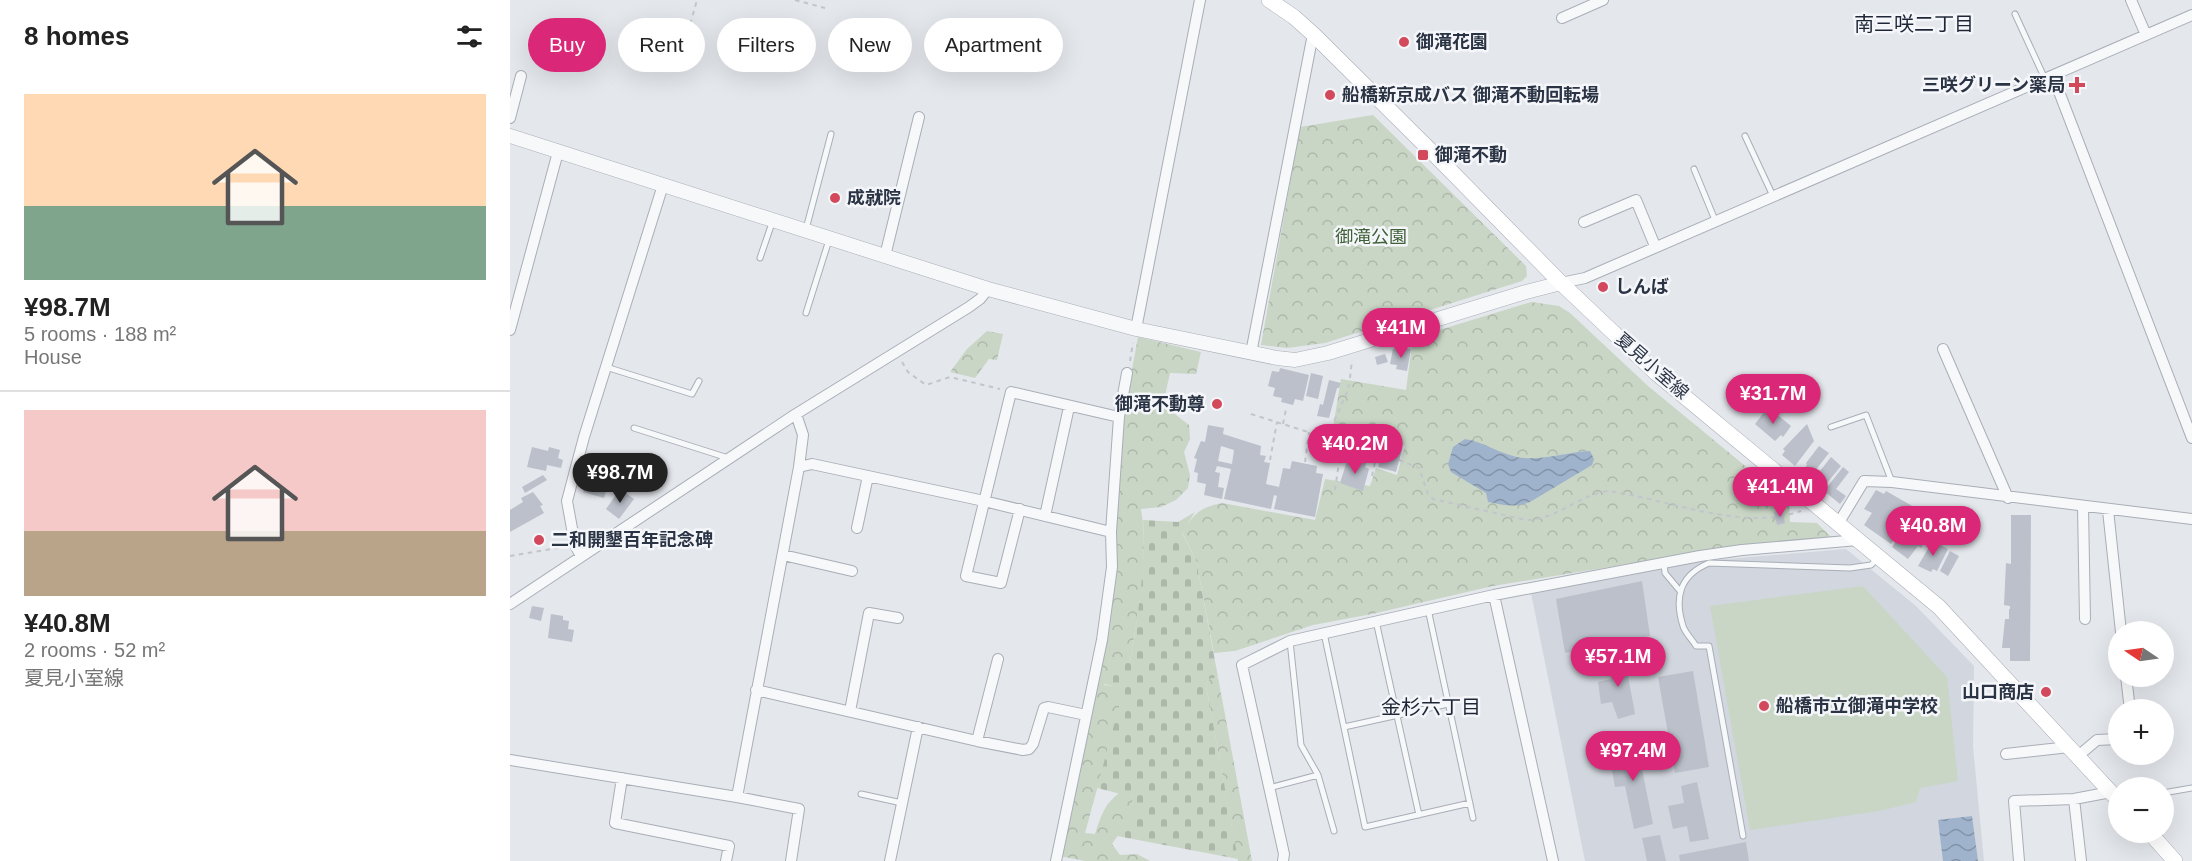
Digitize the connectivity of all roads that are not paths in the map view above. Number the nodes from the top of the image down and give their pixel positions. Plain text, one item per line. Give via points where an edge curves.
1 (1200, 0) edge
2 (1270, 0) edge
3 (1603, 0) edge
4 (2131, 0) edge
5 (1579, 5) edge
6 (2015, 14) dead end
7 (2192, 15) edge
8 (1562, 18) dead end
9 (1312, 34) junction
10 (2146, 35) junction
11 (521, 76) dead end
12 (2049, 77) junction
13 (919, 117) dead end
14 (510, 118) edge
15 (831, 134) dead end
16 (510, 136) edge
17 (1745, 136) dead end
18 (558, 152) junction
19 (1694, 169) dead end
20 (663, 185) junction
21 (1773, 196) junction
22 (773, 220) junction
23 (1714, 220) junction
24 (1584, 222) dead end
25 (806, 231) junction
26 (830, 238) junction
27 (1655, 246) junction
28 (885, 256) junction
29 (760, 258) dead end
30 (1561, 283) junction
31 (988, 289) junction
32 (515, 295) edge
33 (806, 313) dead end
34 (1136, 329) junction
35 (510, 330) edge
36 (1943, 348) dead end
37 (1251, 353) junction
38 (606, 367) junction
39 (1127, 373) road end
40 (699, 381) dead end
41 (1069, 407) junction
42 (796, 414) junction
43 (1119, 417) junction
44 (1831, 427) dead end
45 (634, 428) dead end
46 (2192, 438) edge
47 (729, 458) junction
48 (799, 467) junction
49 (868, 476) junction
50 (1892, 482) junction
51 (2008, 498) junction
52 (984, 501) junction
53 (2083, 507) junction
54 (1020, 509) junction
55 (2108, 510) junction
56 (1045, 516) junction
57 (2192, 519) edge
58 (1838, 524) junction
59 (857, 528) dead end
60 (1111, 532) junction
61 (1858, 540) junction
62 (783, 555) junction
63 (581, 556) junction
64 (1879, 557) junction
65 (1664, 562) junction
66 (852, 571) dead end
67 (1680, 591) junction
68 (1494, 595) junction
69 (510, 604) edge
70 (1428, 609) junction
71 (898, 618) dead end
72 (2085, 619) dead end
73 (1376, 621) junction
74 (2120, 621) edge
75 (1323, 632) junction
76 (1290, 641) junction
77 (998, 659) dead end
78 (756, 690) junction
79 (1449, 704) junction
80 (850, 711) junction
81 (1086, 715) junction
82 (1397, 716) junction
83 (918, 727) junction
84 (1344, 727) junction
85 (2108, 739) edge
86 (977, 741) junction
87 (2073, 752) junction
88 (2006, 754) dead end
89 (510, 760) edge
90 (1318, 775) junction
91 (622, 778) junction
92 (1269, 788) junction
93 (2192, 788) edge
94 (2108, 789) edge
95 (2174, 791) edge
96 (861, 794) dead end
97 (737, 796) junction
98 (2108, 797) edge
99 (2074, 799) junction
100 (902, 803) junction
101 (1470, 803) junction
102 (1419, 815) junction
103 (1473, 818) dead end
104 (1334, 831) dead end
105 (1743, 836) dead end
106 (2158, 843) edge
107 (726, 861) edge
108 (791, 861) edge
109 (890, 861) edge
110 (1056, 861) edge
111 (1283, 861) edge
112 (1553, 861) edge
113 (2019, 861) edge
114 (2081, 861) edge
115 (2175, 861) edge

1 - 34 street
2 - 9 main road, 夏見小室線
3 - 5 street
4 - 10 street
5 - 8 street
6 - 12 lane
7 - 10 street
9 - 30 main road, 夏見小室線
9 - 37 street
10 - 12 street
11 - 14 street
12 - 21 street
12 - 46 street
13 - 28 street
15 - 25 lane
16 - 18 street
17 - 21 lane
18 - 20 street
18 - 32 street
19 - 23 lane
20 - 22 street
20 - 38 street
21 - 23 street
22 - 25 street
22 - 29 lane
23 - 27 street
24 - 27 street via 1636,200
25 - 26 street
26 - 28 street
26 - 33 lane
27 - 30 street via 1585,278
28 - 31 street
30 - 37 street via 1328,353 1295,360
30 - 58 main road, 夏見小室線 via 1656,373
31 - 34 street
31 - 42 street via 969,307
32 - 35 street
34 - 37 street
36 - 51 street
38 - 40 lane via 692,394
38 - 63 street via 567,501 575,545
39 - 43 street
41 - 43 street
41 - 52 street via 1011,392
41 - 56 street
42 - 47 street
42 - 48 street via 802,435
43 - 60 street
44 - 50 lane via 1866,416
45 - 47 lane
47 - 63 street
48 - 49 street via 812,464
48 - 62 street
49 - 52 street
49 - 59 street
50 - 51 street
50 - 58 street via 1864,481
51 - 53 street
52 - 54 street
52 - 54 street via 966,576 1001,583
53 - 55 street
53 - 72 street
54 - 56 street
55 - 57 street
55 - 74 street
56 - 60 street
58 - 61 main road, 夏見小室線
60 - 81 street via 1112,567 1104,630
61 - 64 main road, 夏見小室線
61 - 65 street via 1742,550
62 - 66 street
62 - 78 street
63 - 69 street
64 - 67 lane via 1871,565 1850,568 1709,563 1683,582
64 - 87 main road, 夏見小室線 via 1939,607
65 - 67 lane via 1665,573
65 - 68 street
67 - 105 lane via 1683,628 1696,646 1709,646
68 - 70 street
68 - 112 street
70 - 73 street
70 - 79 lane
71 - 80 street via 869,613
73 - 75 street
73 - 82 lane
75 - 76 street
75 - 84 lane
76 - 90 lane via 1301,746
76 - 92 street via 1242,665
77 - 86 street
78 - 80 street
78 - 97 street
79 - 82 lane
79 - 101 lane
80 - 83 street
81 - 86 street via 1044,708 1029,749
81 - 110 street
82 - 84 lane
82 - 102 lane
83 - 86 street
83 - 100 street
84 - 102 lane via 1365,827
85 - 87 street via 2097,740
87 - 88 street
87 - 94 main road, 夏見小室線
89 - 91 street
90 - 92 lane
90 - 104 lane
91 - 97 street
91 - 107 street via 615,822 729,846
92 - 111 street
93 - 95 lane
96 - 100 lane
97 - 108 street via 799,809
98 - 99 street
99 - 113 street via 2014,801
99 - 114 street
100 - 109 street
101 - 102 lane
101 - 103 lane
106 - 115 main road

